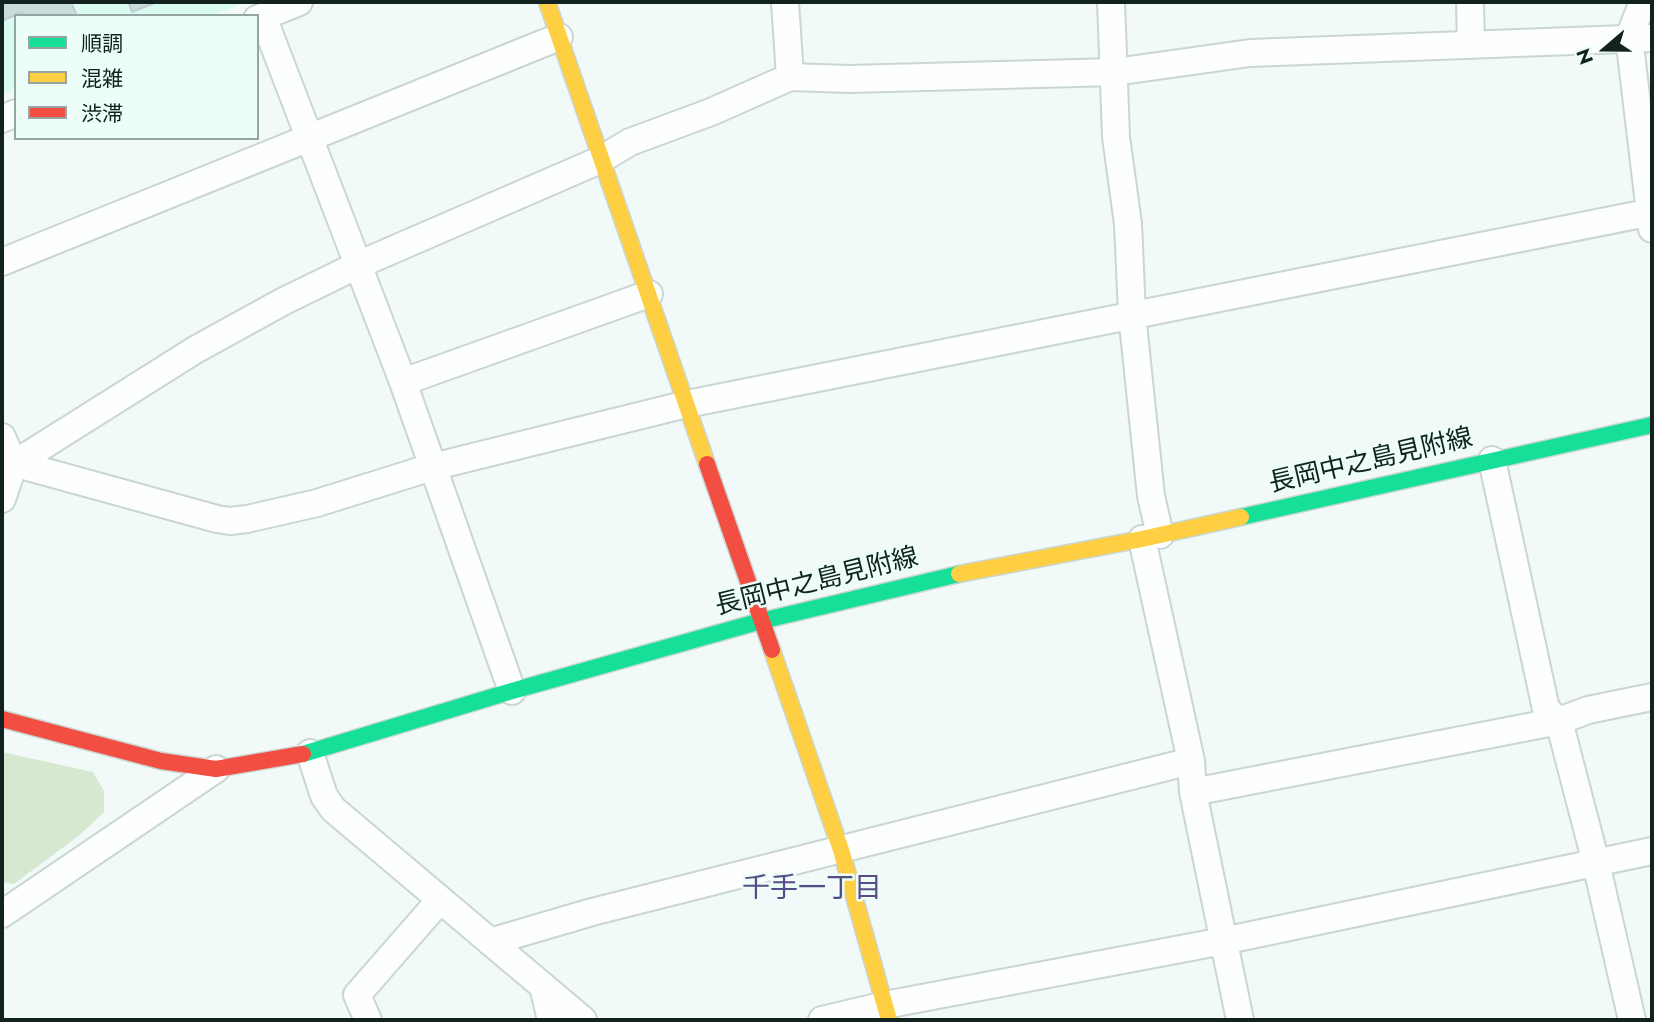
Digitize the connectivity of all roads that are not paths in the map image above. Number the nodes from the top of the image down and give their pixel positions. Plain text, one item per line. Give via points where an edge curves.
1 (299, 2) edge
2 (547, 2) edge
3 (785, 2) edge
4 (1111, 2) edge
5 (1470, 2) edge
6 (1643, 2) edge
7 (260, 18) edge
8 (559, 37) junction
9 (1641, 38) edge
10 (1471, 45) junction
11 (1115, 72) junction
12 (790, 77) junction
13 (309, 137) junction
14 (600, 160) junction
15 (1651, 218) edge
16 (2, 262) edge
17 (358, 265) junction
18 (649, 294) junction
19 (1132, 314) junction
20 (403, 382) junction
21 (687, 404) junction
22 (1652, 425) edge
23 (2, 436) edge
24 (1492, 460) junction
25 (8, 462) edge
26 (432, 467) junction
27 (2, 499) edge
28 (1151, 537) junction
29 (761, 621) junction
30 (512, 691) junction
31 (1652, 697) edge
32 (2, 719) edge
33 (1559, 721) junction
34 (310, 753) junction
35 (1191, 761) junction
36 (216, 769) junction
37 (1194, 792) junction
38 (841, 849) junction
39 (1652, 851) edge
40 (1596, 863) junction
41 (440, 900) junction
42 (2, 914) edge
43 (1223, 941) junction
44 (490, 942) junction
45 (543, 986) junction
46 (887, 1013) edge
47 (368, 1020) edge
48 (551, 1020) edge
49 (583, 1020) edge
50 (822, 1020) edge
51 (1240, 1020) edge
52 (1632, 1020) edge

1 - 7 street
2 - 8 main road
3 - 12 street
4 - 11 street
5 - 10 street
6 - 9 street
7 - 13 street
8 - 13 street
8 - 14 main road
9 - 10 street
9 - 15 street
10 - 11 street via 1250,53
11 - 12 street
11 - 19 street via 1116,137 1128,224
12 - 14 street via 629,142
13 - 16 street
13 - 17 street
14 - 17 street
14 - 18 main road
15 - 19 street
17 - 20 street
17 - 25 street via 195,350
18 - 20 street
18 - 21 main road
19 - 21 street
19 - 28 street via 1152,496
20 - 26 street
21 - 26 street
21 - 29 main road
22 - 24 main road, 長岡中之島見附線
23 - 25 street
24 - 28 main road, 長岡中之島見附線
24 - 33 street via 1546,709
25 - 26 street via 230,521 317,503
25 - 27 street
26 - 30 street
28 - 29 main road, 長岡中之島見附線 via 937,578
28 - 35 street
29 - 30 main road, 長岡中之島見附線
29 - 38 main road
30 - 34 main road, 長岡中之島見附線
31 - 33 street via 1587,710
32 - 36 main road, 長岡中之島見附線 via 161,761
33 - 37 street
33 - 40 street
34 - 36 main road, 長岡中之島見附線
34 - 41 street via 333,809
35 - 37 street
35 - 38 street
36 - 42 street
37 - 43 street
38 - 44 street
38 - 46 main road
39 - 40 street
40 - 43 street
40 - 52 street
41 - 44 street
41 - 47 street via 357,995
43 - 46 street
43 - 51 street
44 - 45 street
45 - 48 street
45 - 49 street
46 - 50 street

